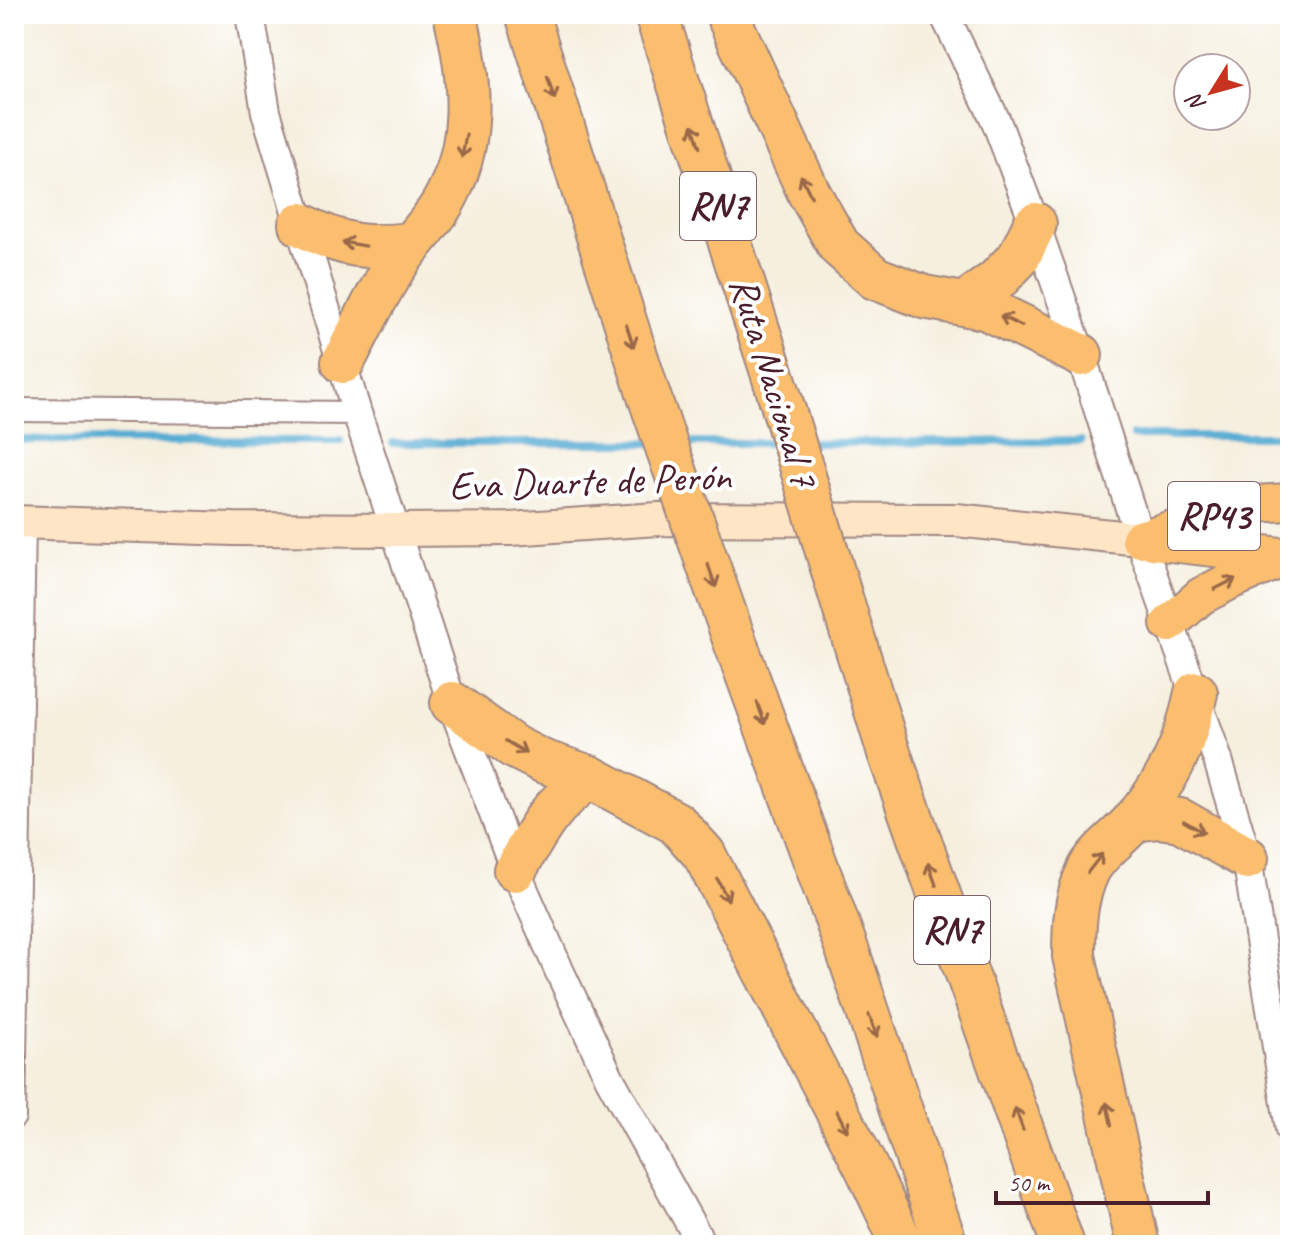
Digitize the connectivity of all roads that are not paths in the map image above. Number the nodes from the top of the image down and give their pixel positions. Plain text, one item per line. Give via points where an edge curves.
1 (250, 14) edge
2 (455, 14) edge
3 (527, 14) edge
4 (656, 14) edge
5 (727, 14) edge
6 (944, 14) edge
7 (300, 224) junction
8 (1035, 224) junction
9 (412, 244) junction
10 (964, 304) junction
11 (1081, 355) junction
12 (343, 362) junction
13 (14, 410) edge
14 (357, 413) junction
15 (1290, 502) edge
16 (19, 522) edge
17 (397, 530) junction
18 (1140, 539) junction
19 (1289, 557) edge
20 (1169, 624) junction
21 (1196, 693) junction
22 (452, 703) junction
23 (590, 777) junction
24 (1134, 820) junction
25 (1247, 858) junction
26 (515, 870) junction
27 (14, 1117) edge
28 (1290, 1129) edge
29 (702, 1245) edge
30 (903, 1245) edge
31 (946, 1245) edge
32 (1063, 1245) edge
33 (1138, 1245) edge

1 - 7 street via 266,112
2 -> 9 highway via 469,117 461,163 441,206
3 -> 31 highway, RN7, bridge via 649,396 848,952
32 -> 4 highway, Ruta Nacional 7 / RN7, bridge via 889,753
10 -> 5 highway via 924,297 875,278 839,246
6 - 8 street via 996,121
9 -> 7 highway via 376,248 330,240
7 - 12 street
8 - 10 highway via 1019,257
8 - 11 street
9 - 12 highway
11 -> 10 highway via 985,308
11 - 18 street
12 - 14 street
13 - 14 street
14 - 17 street
15 - 18 main road, Eva Duarte de Perón / RP43 via 1253,504
16 - 17 main road, Eva Duarte de Perón / RP43
16 - 27 street
17 - 18 main road, Eva Duarte de Perón / RP43 via 658,519 956,520
17 - 22 street
18 - 19 main road, Eva Duarte de Perón / RP43
18 - 20 street
20 -> 19 main road via 1201,596
20 - 21 street
21 - 24 highway via 1188,733 1170,772
21 - 25 street
22 -> 23 highway via 514,747
22 - 26 street
23 - 26 highway via 565,794 540,825
23 -> 30 highway via 676,823 704,854
24 -> 25 highway via 1180,820
33 -> 24 highway via 1074,956 1074,909 1089,868
25 - 28 street
26 - 29 street via 610,1079

